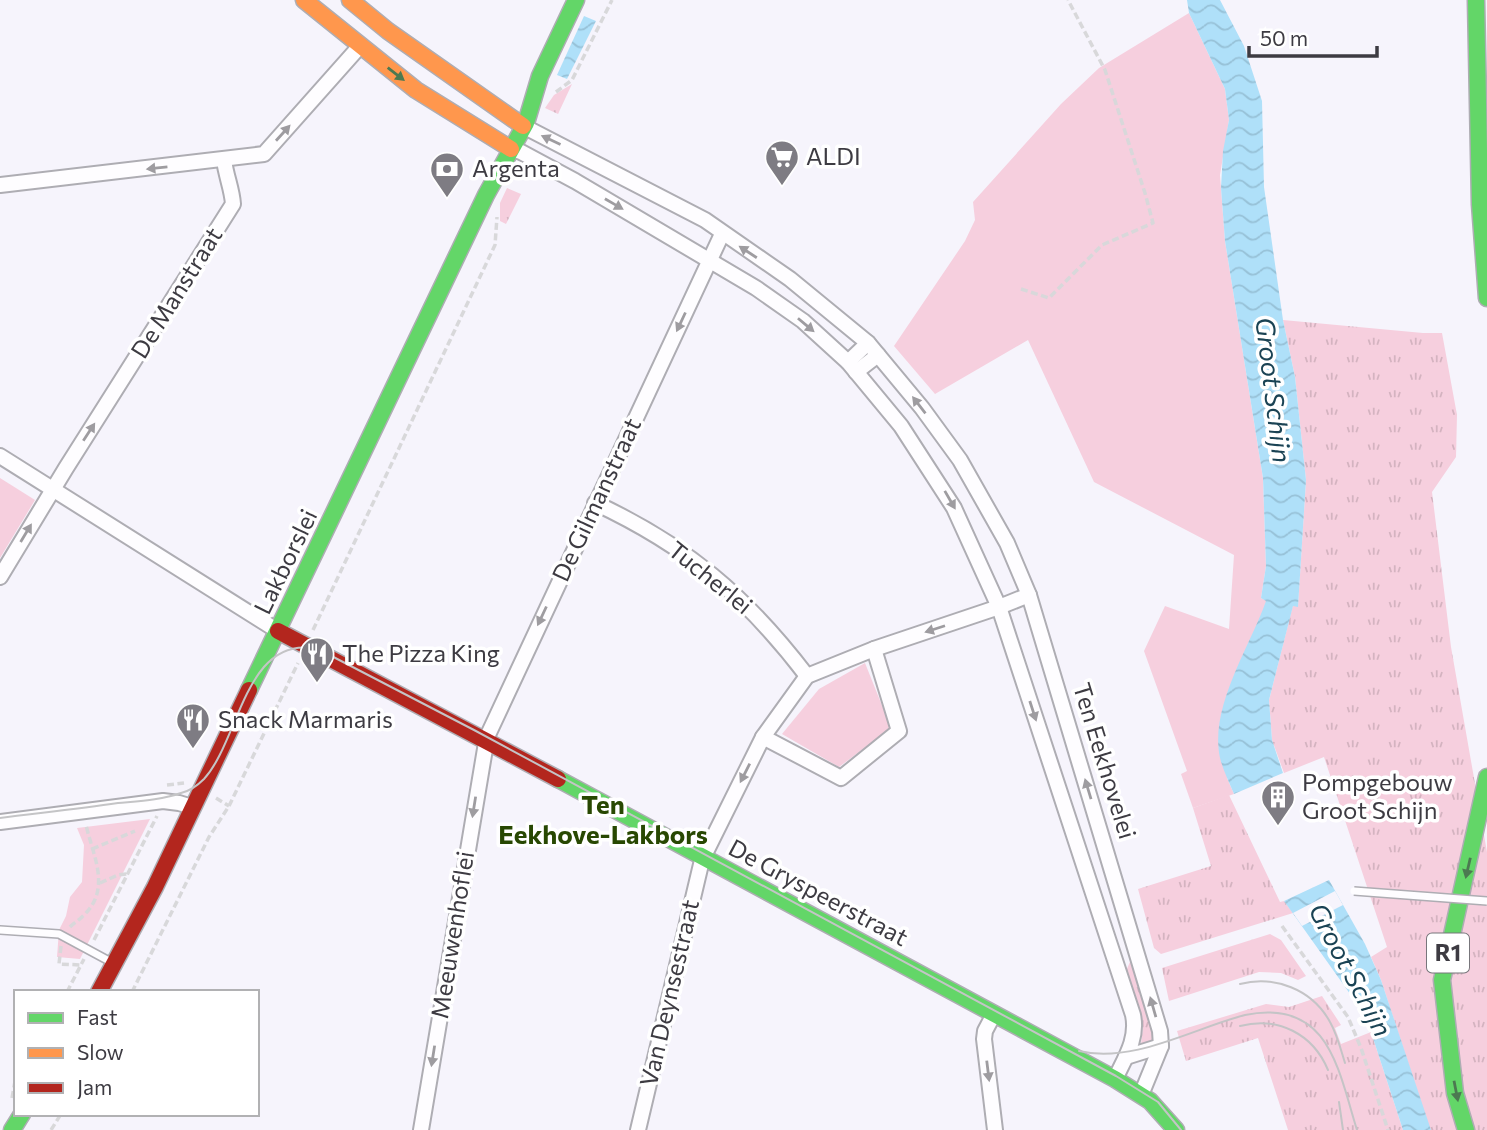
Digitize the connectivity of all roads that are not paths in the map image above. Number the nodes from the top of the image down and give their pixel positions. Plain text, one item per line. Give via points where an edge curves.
1 (304, 0) edge
2 (350, 0) edge
3 (576, 0) edge
4 (1476, 0) edge
5 (360, 46) junction
6 (470, 90) junction
7 (457, 116) junction
8 (517, 122) junction
9 (505, 147) junction
10 (588, 158) junction
11 (224, 160) junction
12 (575, 181) junction
13 (0, 185) edge
14 (722, 234) junction
15 (710, 260) junction
16 (1487, 298) edge
17 (873, 349) junction
18 (852, 367) junction
19 (0, 456) edge
20 (53, 490) junction
21 (595, 503) junction
22 (0, 577) edge
23 (1029, 595) junction
24 (999, 607) junction
25 (278, 631) junction
26 (874, 649) junction
27 (807, 676) junction
28 (763, 737) junction
29 (486, 740) junction
30 (1487, 777) edge
31 (192, 807) junction
32 (0, 822) edge
33 (703, 857) junction
34 (1354, 891) dead end
35 (1487, 901) edge
36 (0, 930) edge
37 (1134, 941) junction
38 (1111, 949) junction
39 (115, 965) junction
40 (100, 990) edge
41 (994, 1014) junction
42 (1161, 1046) junction
43 (1126, 1057) junction
44 (1115, 1079) junction
45 (1141, 1095) junction
46 (421, 1130) edge
47 (638, 1130) edge
48 (995, 1130) edge
49 (1176, 1130) edge
50 (1466, 1130) edge

1 - 5 main road
2 - 6 main road
3 - 8 main road via 540,76 539,89
4 - 16 main road via 1480,204
5 -> 7 main road
11 -> 5 street via 264,154
6 - 7 main road via 466,106
6 - 8 main road
7 - 9 main road
8 - 9 main road, Lakborslei
10 -> 8 street, Ten Eekhovelei
9 - 12 street, Ten Eekhovelei
9 - 25 main road, Lakborslei
10 - 12 street via 574,166
10 - 14 street, Ten Eekhovelei via 705,220
11 -> 13 street
20 -> 11 street, De Manstraat via 233,204
12 -> 15 street, Ten Eekhovelei
14 - 15 street
17 -> 14 street, Ten Eekhovelei via 790,279
15 -> 18 street, Ten Eekhovelei via 803,321
15 -> 21 street, De Gilmanstraat
17 - 18 street
23 -> 17 street, Ten Eekhovelei via 1007,543 960,460
18 -> 24 street, Ten Eekhovelei via 930,467
19 - 20 street
22 -> 20 street, De Manstraat
20 - 25 street
21 - 27 street, Tucherlei via 684,552 738,595
21 -> 29 street, De Gilmanstraat
23 - 24 street
37 -> 23 street, Ten Eekhovelei
24 -> 26 street
24 -> 38 street, Ten Eekhovelei
25 - 29 main road, De Gryspeerstraat
25 - 31 main road, Lakborslei
26 - 27 street
26 - 28 street via 899,731 842,778
27 - 28 street, Van Deynsestraat
28 -> 33 street, Van Deynsestraat
29 - 33 main road, De Gryspeerstraat
29 -> 46 street, Meeuwenhoflei
30 -> 50 main road, R1 via 1442,980 1455,1093
31 - 32 street via 163,801
31 - 39 main road, Lakborslei
33 - 41 main road, De Gryspeerstraat
33 - 47 street, Van Deynsestraat
34 - 35 lane, bridge
36 - 39 lane via 64,936
37 - 38 street
42 -> 37 street, Ten Eekhovelei
38 - 43 street, Ten Eekhovelei via 1135,1028
39 - 40 main road, Lakborslei
41 - 44 main road, De Gryspeerstraat
41 -> 48 street via 984,1039
42 - 43 street
42 - 45 street
43 - 44 street, Ten Eekhovelei
44 - 45 main road
45 - 49 main road

